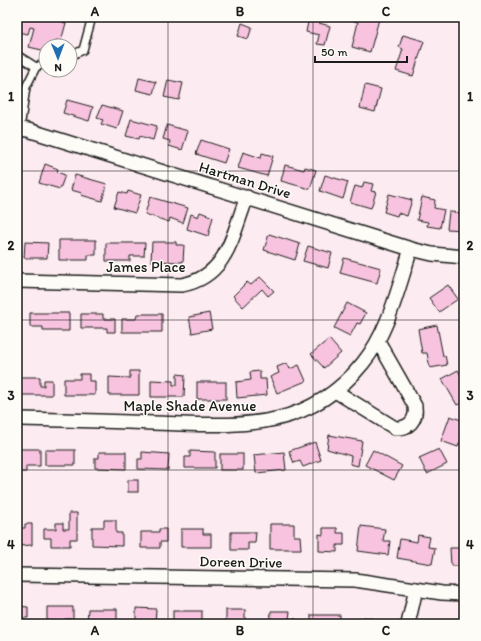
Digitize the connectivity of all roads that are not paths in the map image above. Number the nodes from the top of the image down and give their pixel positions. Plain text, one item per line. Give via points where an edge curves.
1 (92, 17) edge
2 (78, 52) edge
3 (17, 55) edge
4 (36, 67) joint
5 (18, 129) edge
6 (247, 197) junction
7 (411, 250) junction
8 (464, 257) edge
9 (17, 281) edge
10 (378, 341) junction
11 (335, 392) junction
12 (17, 419) edge
13 (17, 575) edge
14 (416, 589) junction
15 (464, 594) edge
16 (408, 624) edge

1 - 2 lane via 83,50
3 - 4 lane
4 - 5 lane via 26,87
5 - 6 street, Hartman Drive
6 - 7 street, Hartman Drive
6 - 9 street, James Place via 223,259 206,278 194,283 182,285
7 - 8 street, Hartman Drive
7 - 10 street, Maple Shade Avenue
10 - 11 street, Maple Shade Avenue via 364,362
10 - 11 street via 415,406 414,420 409,426 395,428
11 - 12 street, Maple Shade Avenue via 294,414 253,424
13 - 14 street, Doreen Drive via 355,580
14 - 15 street, Doreen Drive
14 - 16 street

